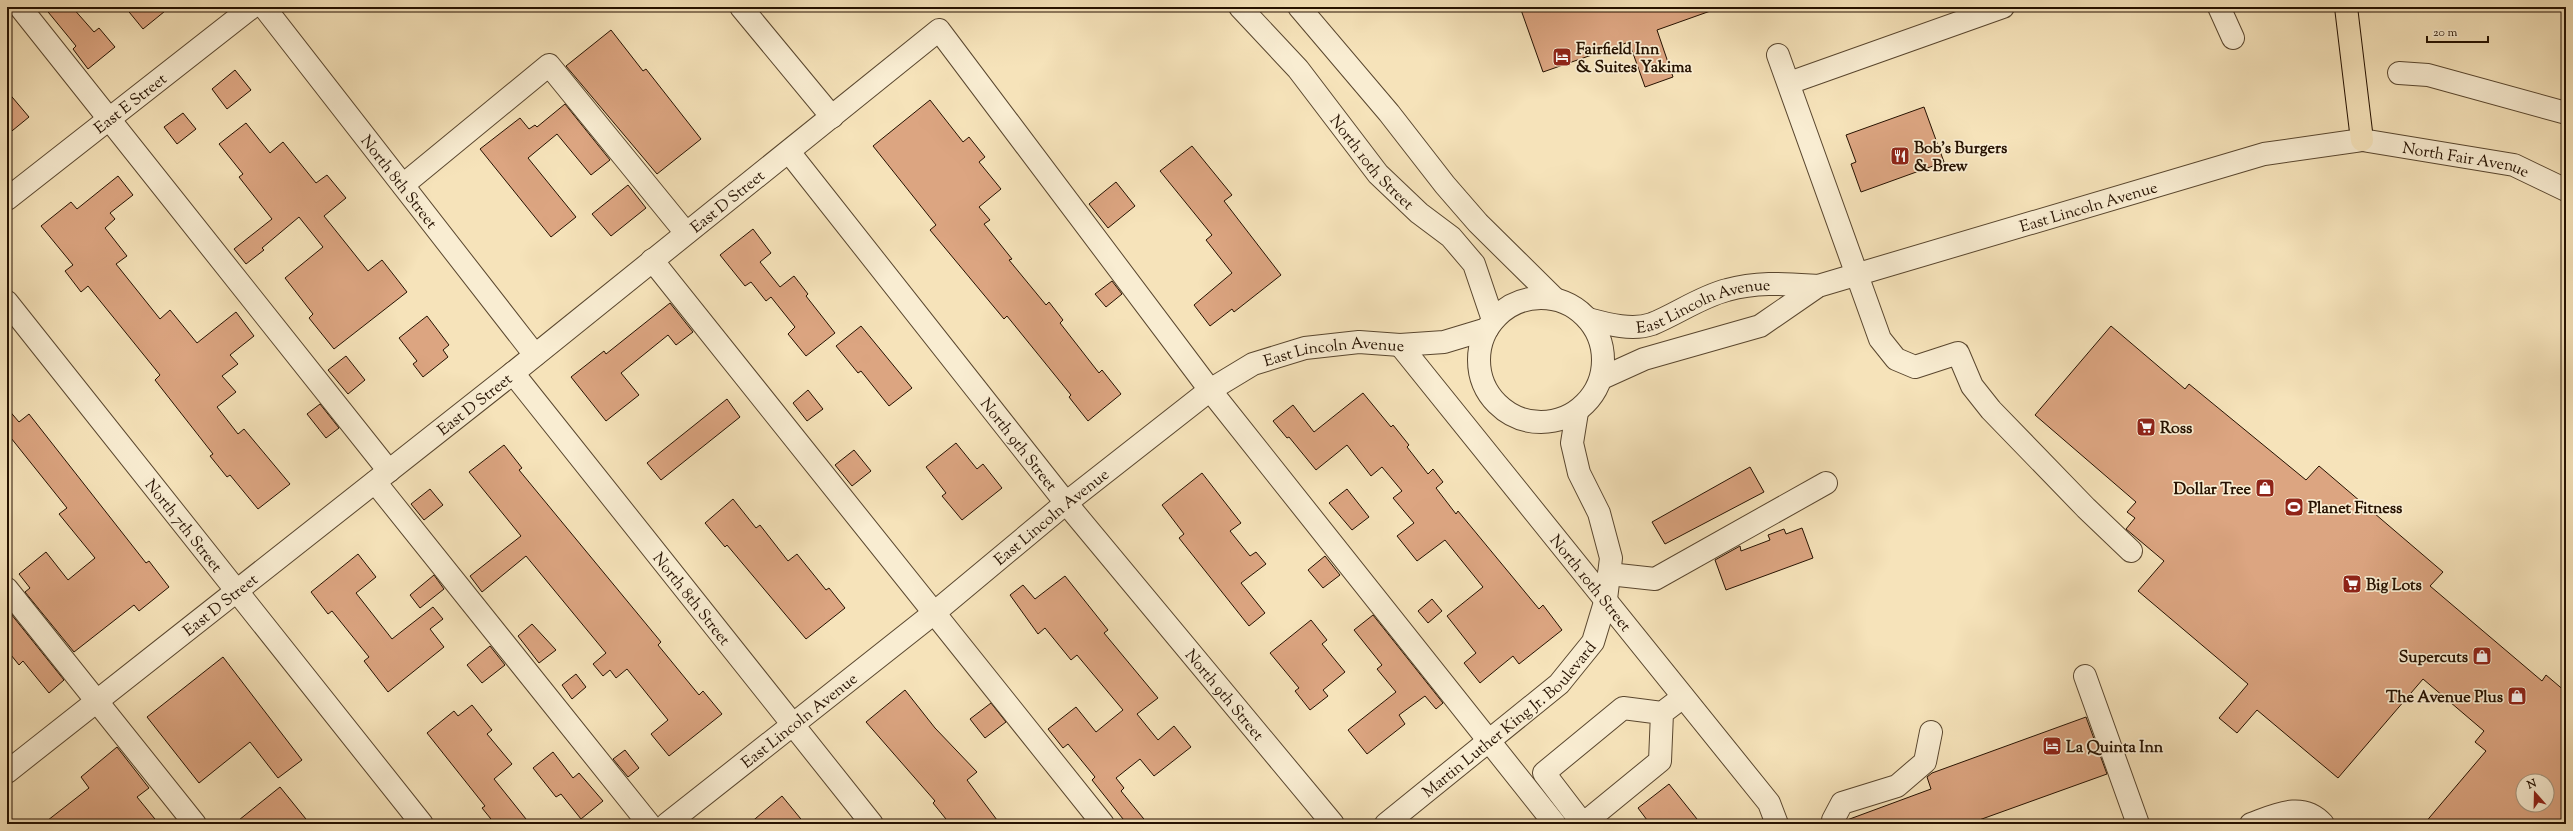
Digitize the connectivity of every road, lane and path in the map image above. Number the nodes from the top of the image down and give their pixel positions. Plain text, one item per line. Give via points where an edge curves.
1 (20, 7) edge
2 (252, 7) edge
3 (264, 7) edge
4 (741, 7) edge
5 (1240, 7) edge
6 (1299, 7) edge
7 (2003, 7) edge
8 (2220, 7) edge
9 (2346, 7) edge
10 (2233, 38) dead end
11 (1778, 55) dead end
12 (2399, 73) dead end
13 (1789, 83) junction
14 (2566, 113) edge
15 (832, 117) junction
16 (109, 120) junction
17 (2362, 140) junction
18 (789, 152) junction
19 (403, 185) junction
20 (2566, 190) edge
21 (7, 199) edge
22 (686, 233) junction
23 (652, 260) junction
24 (1857, 275) junction
25 (1818, 286) junction
26 (1555, 299) junction
27 (7, 302) edge
28 (1588, 319) junction
29 (1490, 325) junction
30 (1400, 345) junction
31 (535, 355) junction
32 (513, 373) junction
33 (1602, 378) junction
34 (1210, 390) junction
35 (1577, 412) junction
36 (382, 477) junction
37 (1826, 483) dead end
38 (1066, 503) junction
39 (2131, 551) dead end
40 (1609, 574) junction
41 (7, 589) edge
42 (237, 591) junction
43 (1606, 599) junction
44 (934, 613) junction
45 (2085, 676) dead end
46 (1683, 697) junction
47 (96, 700) junction
48 (1662, 713) junction
49 (792, 725) junction
50 (1931, 732) dead end
51 (1489, 743) junction
52 (7, 772) edge
53 (2318, 819) edge
54 (194, 824) edge
55 (422, 824) edge
56 (649, 824) edge
57 (667, 824) edge
58 (872, 824) edge
59 (1103, 824) edge
60 (1333, 824) edge
61 (1386, 824) edge
62 (1555, 824) edge
63 (1777, 824) edge
64 (1834, 824) edge
65 (2138, 824) edge
66 (2251, 824) edge

1 - 16 street
2 - 16 street, East E Street
3 - 19 street, North 8th Street
4 - 15 street
5 - 29 street, North 10th Street via 1298,69 1378,174 1419,213 1451,237 1474,264
6 - 26 street via 1389,113 1454,196
7 - 13 street
8 - 10 street
9 - 17 highway
11 - 13 street
12 - 14 street via 2428,75
13 - 24 street
15 - 18 street, East D Street
15 - 34 street, East D Street via 939,30
16 - 21 street, East E Street
16 - 36 street
17 - 20 street, North Fair Avenue via 2514,165
17 - 24 street, East Lincoln Avenue via 2264,154
18 - 22 street, East D Street
18 - 38 street, North 9th Street
19 - 22 street via 549,65
19 - 31 street, North 8th Street
22 - 23 street, East D Street
23 - 31 street, East D Street
23 - 44 street
24 - 25 street, East Lincoln Avenue
24 - 39 street via 1880,339 1896,359 1915,367 1958,353 1972,386 1991,410
25 - 28 street, East Lincoln Avenue via 1768,282 1727,290 1650,324 1614,326
25 - 33 street, East Lincoln Avenue via 1760,326 1644,359
26 - 28 street via 1573,306
26 - 29 street via 1521,301 1506,309
27 - 42 street, North 7th Street
28 - 33 street via 1601,343 1604,357
29 - 30 street, East Lincoln Avenue via 1444,342
29 - 35 street via 1479,349 1479,370 1486,390 1499,407 1516,418 1537,423 1558,421
30 - 34 street, East Lincoln Avenue via 1359,342 1306,348 1253,364
30 - 43 street, North 10th Street
31 - 32 street, East D Street
32 - 36 street, East D Street
32 - 49 street, North 8th Street
33 - 35 street via 1592,397
34 - 38 street, East Lincoln Avenue
34 - 51 street
35 - 40 street, Martin Luther King Jr. Boulevard via 1572,443 1579,473 1599,513 1611,558
36 - 42 street, East D Street
36 - 56 street
37 - 40 street via 1655,579
38 - 44 street, East Lincoln Avenue
38 - 60 street, North 9th Street
40 - 43 street, Martin Luther King Jr. Boulevard
41 - 47 street
42 - 47 street, East D Street
42 - 55 street, North 7th Street
43 - 46 street, North 10th Street
43 - 51 street, Martin Luther King Jr. Boulevard via 1594,642 1560,684
44 - 49 street, East Lincoln Avenue
44 - 59 street
45 - 65 street
46 - 48 street
46 - 63 street, North 10th Street via 1769,803
47 - 52 street, East D Street
47 - 54 street
48 - 48 street via 1660,761 1583,824 1544,773 1622,708
49 - 57 street, East Lincoln Avenue
49 - 58 street, North 8th Street
50 - 64 street via 1925,762 1897,786 1842,804 1832,820
51 - 61 street, Martin Luther King Jr. Boulevard
51 - 62 street
53 - 66 street via 2290,811

